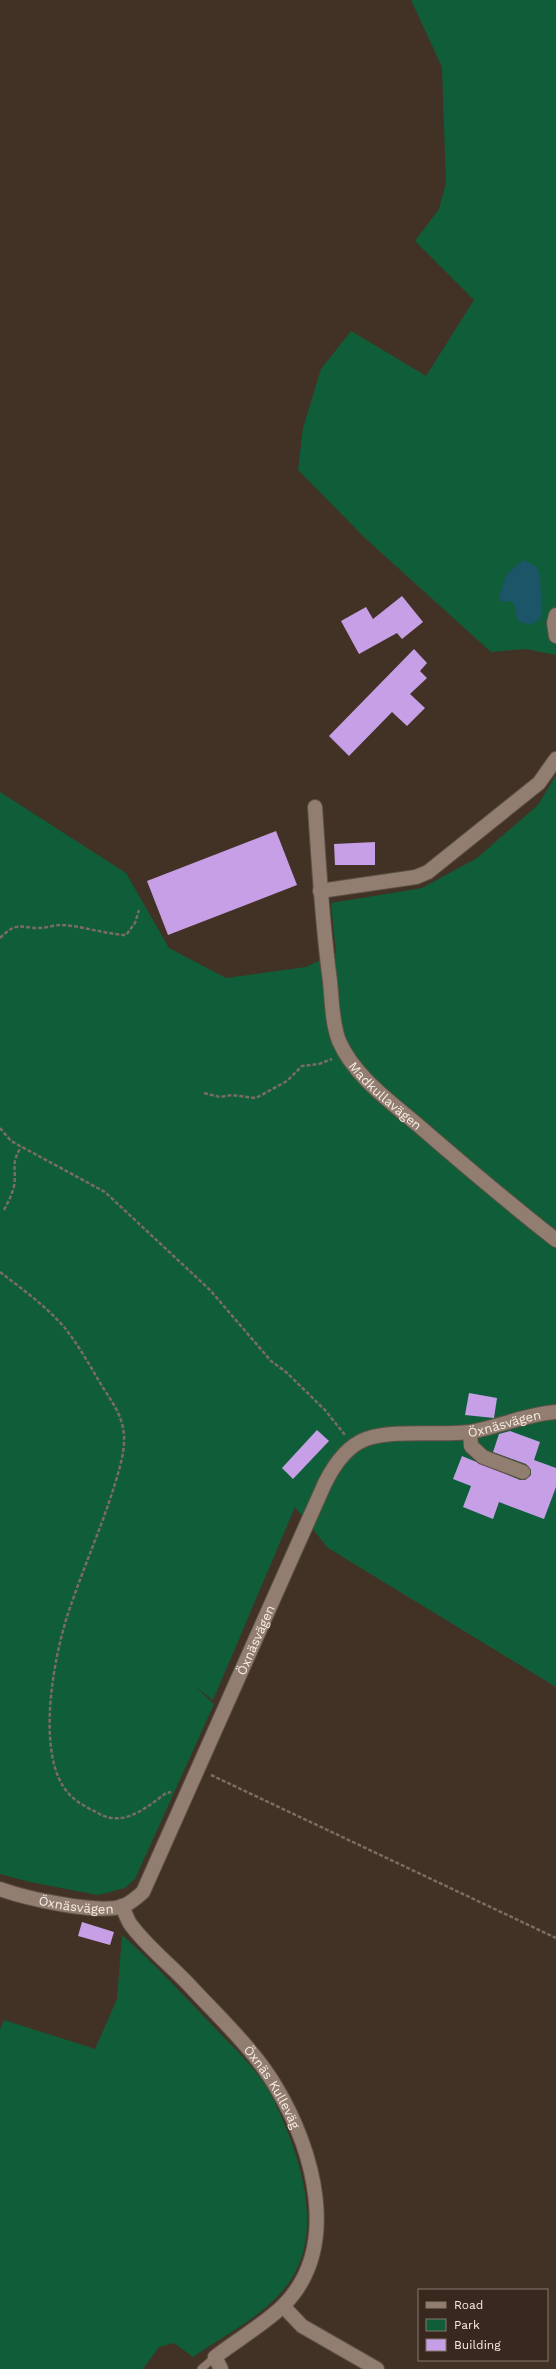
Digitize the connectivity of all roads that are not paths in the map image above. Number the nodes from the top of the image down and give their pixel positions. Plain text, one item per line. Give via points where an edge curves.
1 (556, 615) edge
2 (556, 636) edge
3 (556, 759) edge
4 (315, 807) dead end
5 (320, 891) junction
6 (556, 1240) edge
7 (556, 1412) edge
8 (470, 1432) junction
9 (523, 1472) dead end
10 (0, 1889) edge
11 (122, 1906) junction
12 (283, 2306) junction
13 (218, 2363) edge
14 (201, 2369) edge
15 (377, 2369) edge

1 - 2 street
3 - 5 street via 538,783 428,872 416,877
4 - 5 street, Madkullavägen
5 - 6 street, Madkullavägen via 336,1032 345,1052 371,1084 483,1182
7 - 8 street, Öxnäsvägen via 538,1413
8 - 9 street via 471,1446 483,1457
8 - 11 street, Öxnäsvägen via 365,1439 352,1447 332,1470 143,1892
10 - 11 street, Öxnäsvägen via 70,1905 110,1909
11 - 12 street, Öxnäs Kulleväg via 131,1925 250,2052 276,2086 296,2127 316,2193 317,2236 308,2267
12 - 13 street, Öxnäs Kulleväg
12 - 15 street via 302,2326
13 - 14 lane, Öxnäs Kulleväg

